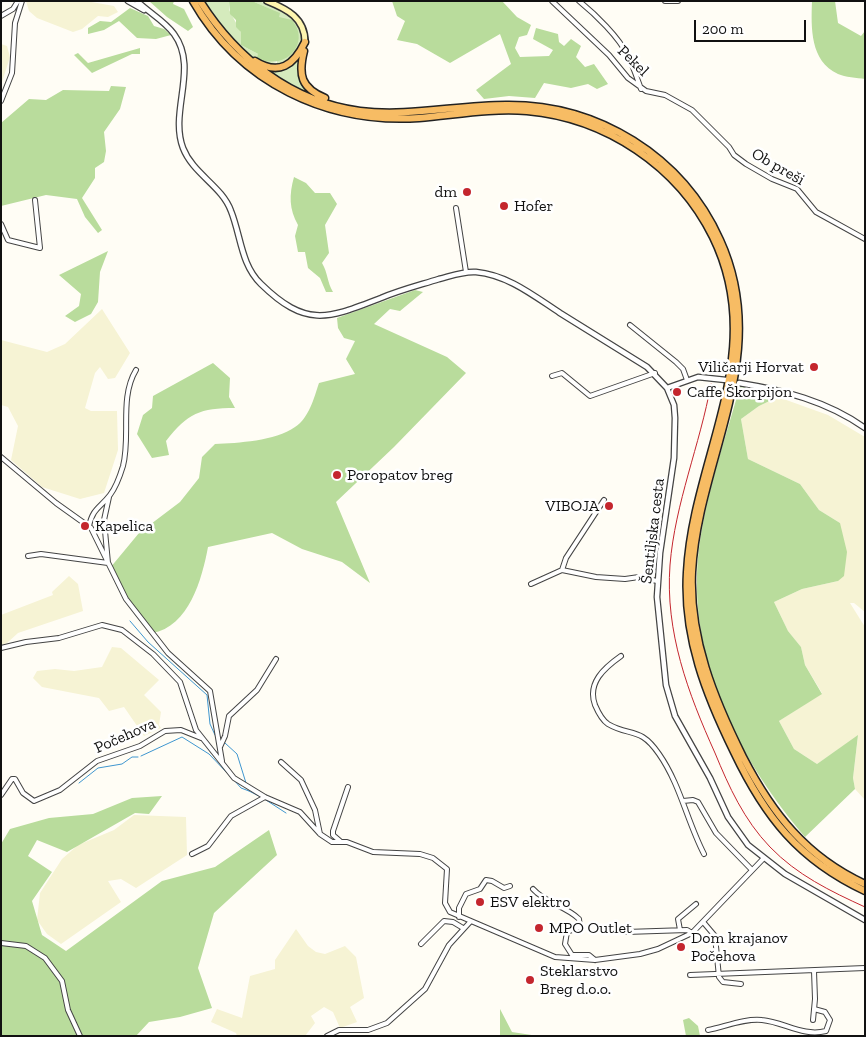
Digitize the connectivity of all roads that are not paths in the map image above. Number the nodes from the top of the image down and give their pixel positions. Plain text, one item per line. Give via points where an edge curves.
1 (20, 1) edge
2 (128, 1) edge
3 (137, 1) edge
4 (267, 1) edge
5 (552, 1) edge
6 (579, 1) edge
7 (665, 1) edge
8 (678, 1) edge
9 (195, 2) edge
10 (148, 12) junction
11 (1, 16) edge
12 (230, 42) junction
13 (305, 42) junction
14 (641, 89) junction
15 (1, 100) edge
16 (346, 108) junction
17 (35, 200) dead end
18 (456, 208) dead end
19 (1, 224) edge
20 (865, 239) edge
21 (466, 272) junction
22 (630, 325) dead end
23 (136, 370) dead end
24 (655, 373) junction
25 (552, 376) dead end
26 (687, 380) junction
27 (726, 380) dead end
28 (739, 382) dead end
29 (667, 388) junction
30 (865, 428) edge
31 (1, 457) edge
32 (110, 496) junction
33 (604, 500) dead end
34 (89, 526) junction
35 (28, 556) dead end
36 (108, 563) junction
37 (562, 570) junction
38 (657, 581) junction
39 (531, 584) dead end
40 (1, 648) edge
41 (621, 656) dead end
42 (276, 659) dead end
43 (203, 738) junction
44 (220, 747) junction
45 (281, 762) dead end
46 (222, 764) junction
47 (348, 787) dead end
48 (1, 795) edge
49 (265, 797) junction
50 (683, 801) junction
51 (320, 834) junction
52 (340, 841) junction
53 (192, 854) dead end
54 (704, 854) dead end
55 (763, 859) junction
56 (752, 870) junction
57 (865, 884) edge
58 (510, 886) dead end
59 (533, 889) dead end
60 (865, 891) edge
61 (696, 904) dead end
62 (459, 917) junction
63 (865, 920) edge
64 (704, 923) junction
65 (466, 925) junction
66 (609, 930) dead end
67 (680, 930) junction
68 (692, 933) junction
69 (1, 943) edge
70 (421, 944) dead end
71 (595, 960) junction
72 (865, 968) edge
73 (814, 971) junction
74 (717, 973) junction
75 (690, 975) dead end
76 (741, 984) dead end
77 (814, 1008) junction
78 (813, 1020) dead end
79 (368, 1030) junction
80 (708, 1030) dead end
81 (80, 1036) edge
82 (327, 1036) edge
83 (369, 1036) edge

1 - 11 street
1 - 15 street via 15,23 12,73
2 - 10 street, Šentiljska cesta
3 - 10 street, Šentiljska cesta
4 - 13 main road via 296,16 303,28
5 - 14 street, Pekel
6 - 14 street, Pekel via 594,13 622,46
7 - 8 street
9 - 12 highway
9 - 60 highway via 229,50 250,68 290,94 323,108 375,118 421,118 510,110 549,114 611,134 633,146 658,165 696,208 714,238 724,266 733,302 734,355 689,546 687,607 692,642 717,715 764,807 794,844 810,858
10 - 21 street, Šentiljska cesta via 174,33 184,56 180,123 185,153 228,204 247,263 259,283 271,293 298,310 333,316 382,297
12 - 13 highway via 256,61 276,68 291,63
12 - 16 highway via 263,71 292,89
13 - 16 highway via 300,64 306,86 313,93
14 - 20 street, Ob preši via 665,96 692,110 746,164 797,189 816,212
16 - 57 highway via 399,113 504,105 572,113 636,141 689,189 721,242 731,270 738,301 739,346 733,394 695,544 692,606 698,642 723,715 772,809 811,851 840,872
17 - 19 street via 40,248 8,240
18 - 21 street
21 - 24 street, Šentiljska cesta via 498,276 517,285
22 - 26 street via 676,362
23 - 32 street via 131,378 123,465
24 - 25 street via 590,396 562,373
24 - 29 street, Šentiljska cesta
26 - 27 street via 698,377
26 - 29 street
28 - 30 street via 812,401
29 - 38 street, Šentiljska cesta via 675,418 674,458
31 - 34 street
32 - 34 street via 96,508
32 - 36 street via 104,520
33 - 37 street via 566,558
34 - 36 street
35 - 36 street via 41,554
36 - 44 street via 126,599 168,653 210,691
37 - 38 street via 596,577 639,577
37 - 39 street
38 - 55 street, Šentiljska cesta via 666,684 675,716 734,827
40 - 43 street via 59,638 102,626 122,630 132,635 180,682 193,724
41 - 50 street via 596,680 593,695 597,711 609,724 638,733 649,741
42 - 44 street via 257,690 229,716
43 - 46 street
43 - 48 street, Počehova via 181,730 165,731 140,746 96,762 60,790 34,800 23,793 12,779
44 - 46 street
45 - 51 street via 301,780 315,810
46 - 49 street via 234,778
47 - 52 street via 333,831 333,836
49 - 51 street via 300,812
49 - 53 street via 235,813 208,846
50 - 54 street via 688,822
50 - 56 street via 698,802 716,833
51 - 52 street via 332,842
52 - 62 street via 373,852 420,854 440,862 447,869 448,876 445,903 450,912
55 - 56 street
55 - 63 street, Šentiljska cesta
56 - 64 street
58 - 62 street via 504,888 486,880 480,889 466,894 459,908
59 - 71 street via 579,919 580,927 567,932 565,944 572,954 589,955
61 - 67 street via 678,919
62 - 65 street
64 - 68 street
64 - 74 street via 715,936
65 - 70 street via 444,921
65 - 71 street via 545,954
65 - 79 street via 440,959 426,989 387,1023
66 - 67 street
67 - 68 street
68 - 71 street via 658,950
69 - 81 street via 26,946 45,958 62,981 68,1010
72 - 73 street
73 - 74 street
73 - 77 street
74 - 75 street
74 - 76 street via 723,982
77 - 78 street
77 - 80 street via 825,1012 830,1020 826,1031 818,1034 796,1032 763,1020
79 - 82 street via 341,1029
79 - 83 street

